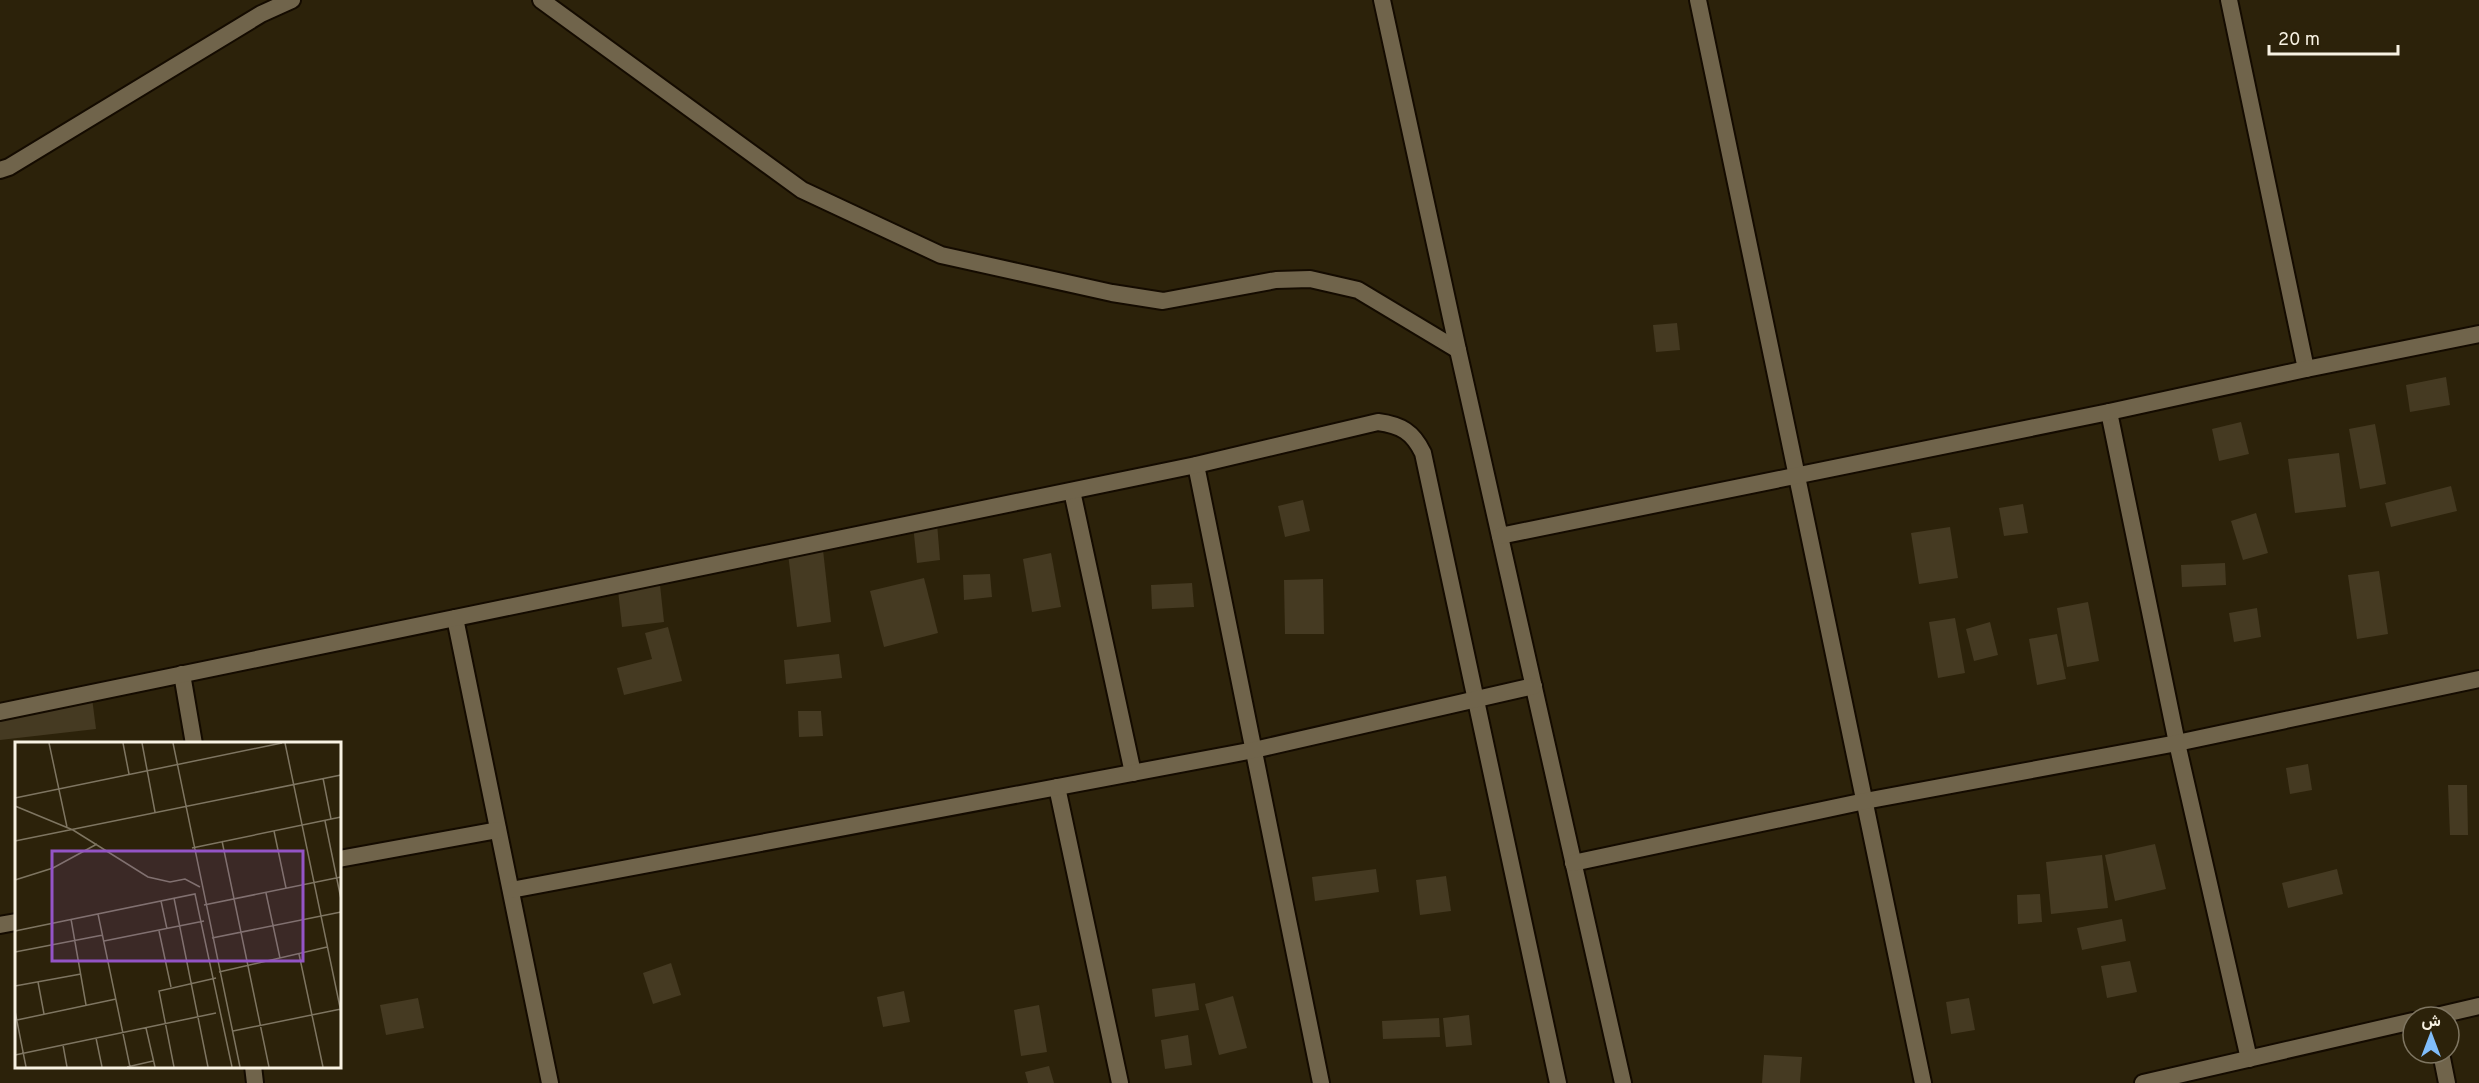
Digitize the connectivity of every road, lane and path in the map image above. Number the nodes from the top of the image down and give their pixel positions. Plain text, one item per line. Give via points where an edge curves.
1 (292, 0) edge
2 (541, 0) edge
3 (1382, 0) edge
4 (1698, 0) edge
5 (2229, 0) edge
6 (0, 170) edge
7 (2479, 334) edge
8 (1458, 350) junction
9 (2306, 369) junction
10 (2109, 412) junction
11 (1196, 465) junction
12 (1797, 474) junction
13 (1072, 491) junction
14 (1500, 536) junction
15 (455, 618) junction
16 (182, 674) junction
17 (2479, 679) edge
18 (1534, 686) junction
19 (1477, 699) junction
20 (0, 712) edge
21 (194, 742) edge
22 (2177, 743) junction
23 (1254, 750) junction
24 (1133, 773) junction
25 (1057, 787) junction
26 (1865, 801) junction
27 (498, 830) junction
28 (340, 859) edge
29 (1573, 863) junction
30 (511, 890) junction
31 (15, 922) edge
32 (0, 925) edge
33 (2479, 1006) edge
34 (2461, 1010) edge
35 (2401, 1024) edge
36 (2249, 1059) junction
37 (2443, 1065) edge
38 (252, 1068) edge
39 (255, 1083) edge
40 (550, 1083) edge
41 (1120, 1083) edge
42 (1321, 1083) edge
43 (1558, 1083) edge
44 (1623, 1083) edge
45 (1923, 1083) edge
46 (2143, 1083) edge
47 (2447, 1083) edge

1 - 6 street via 261,14
2 - 8 street via 802,190 941,255 1163,301 1276,280 1310,279 1358,290
3 - 8 street
4 - 12 street
5 - 9 street
7 - 9 street
8 - 14 street
9 - 10 street
10 - 12 street
10 - 22 street
11 - 13 street
11 - 19 street via 1378,422 1405,429 1423,453
11 - 23 street
12 - 14 street
12 - 26 street
13 - 15 street
13 - 24 street
14 - 18 street
15 - 16 street
15 - 27 street
16 - 20 street
16 - 21 street
17 - 22 street
18 - 19 street
18 - 29 street
19 - 23 street
19 - 43 street
22 - 26 street
22 - 36 street
23 - 24 street
23 - 42 street
24 - 25 street
25 - 30 street
25 - 41 street
26 - 29 street
26 - 45 street
27 - 28 street
27 - 30 street
29 - 44 street
30 - 40 street
31 - 32 street
33 - 34 street
35 - 36 street
36 - 46 street
37 - 47 street
38 - 39 street

